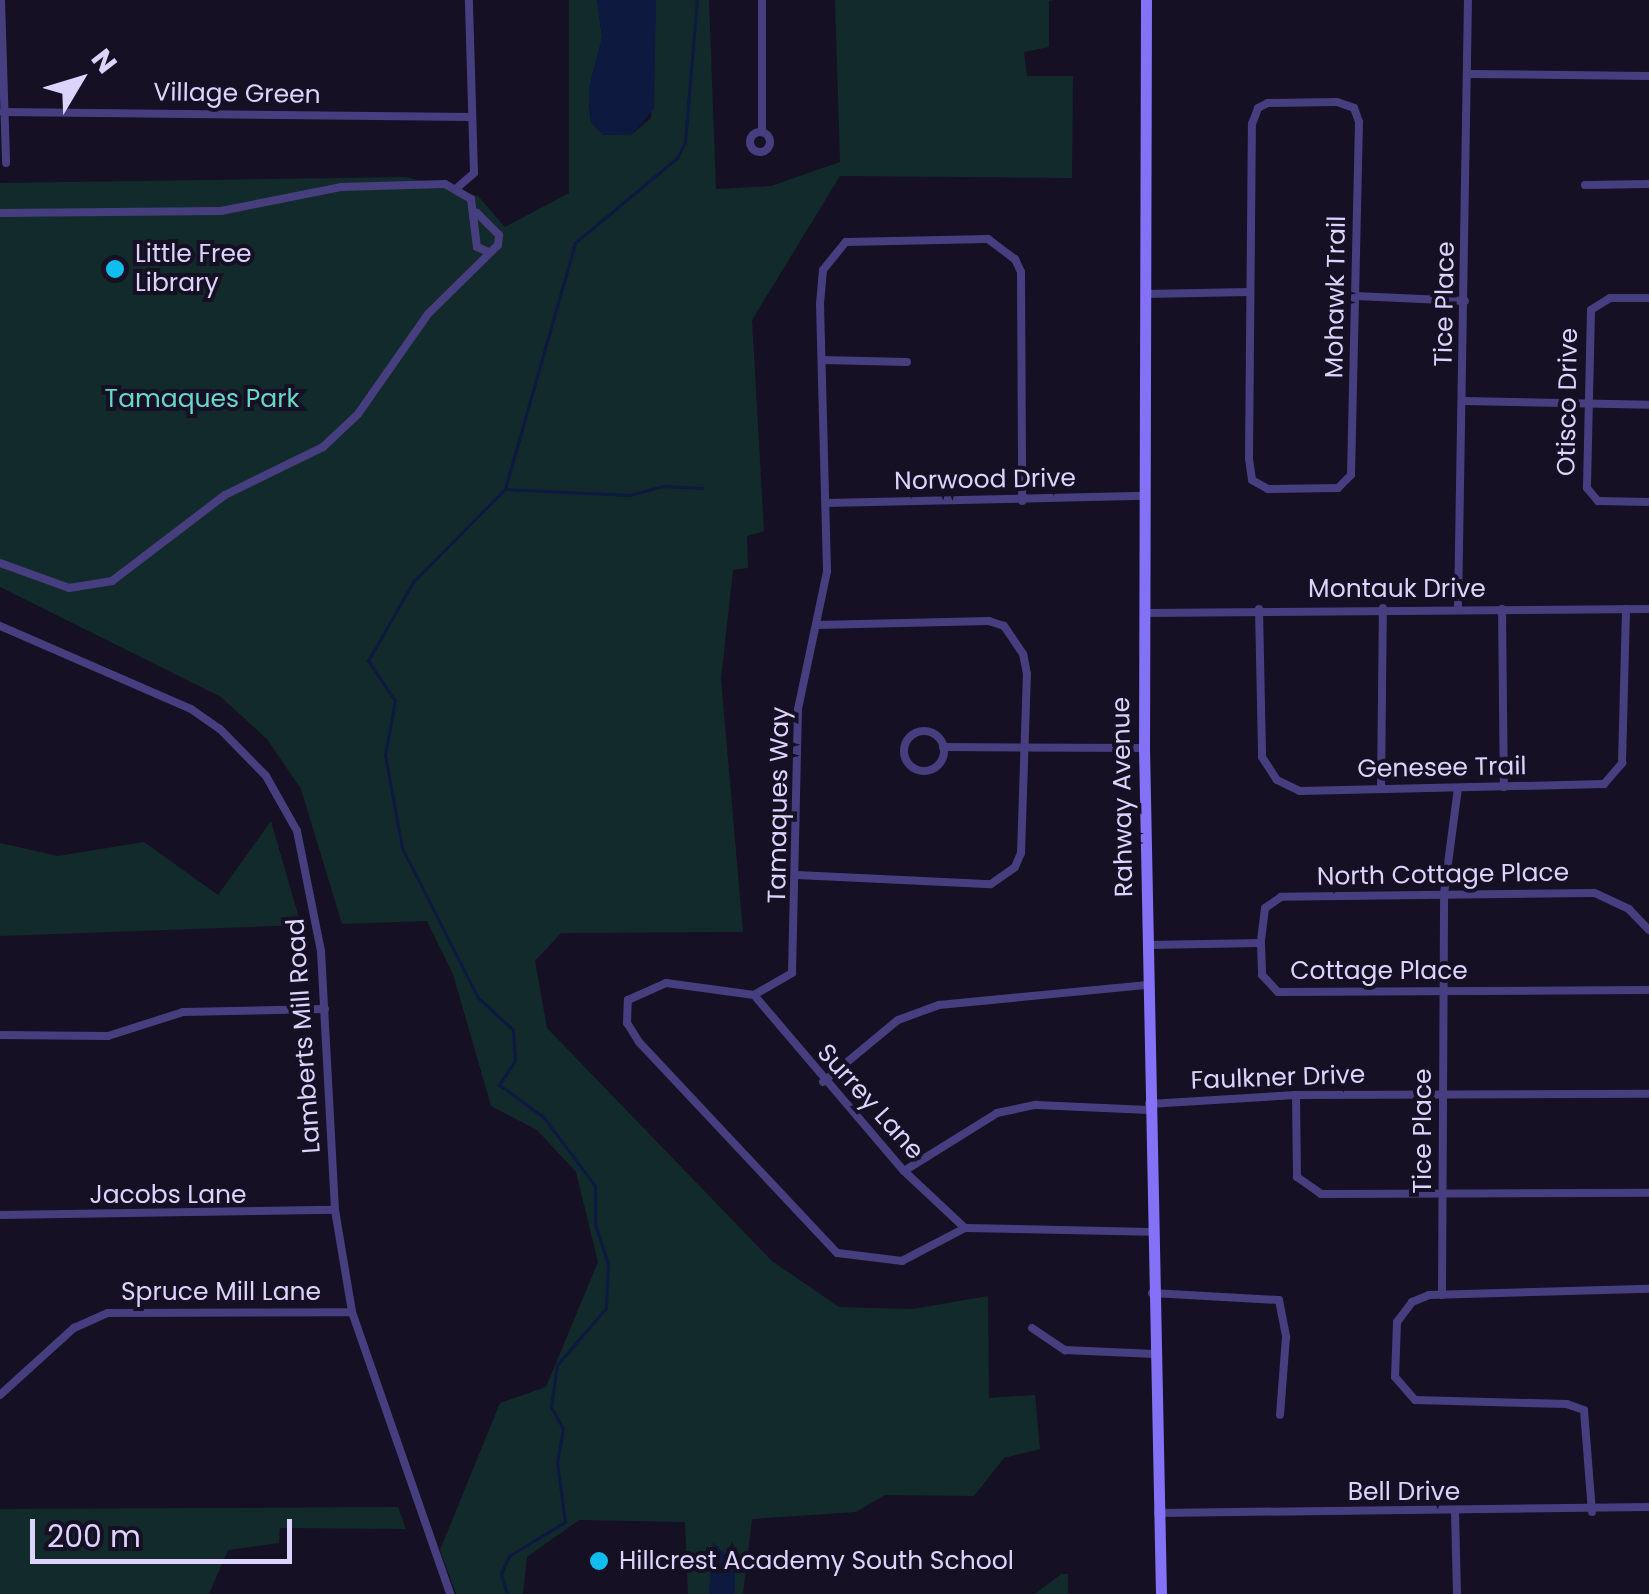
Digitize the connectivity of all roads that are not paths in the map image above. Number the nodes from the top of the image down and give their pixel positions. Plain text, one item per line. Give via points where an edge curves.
1 (1, 0) edge
2 (469, 0) edge
3 (762, 0) edge
4 (1146, 0) edge
5 (1468, 0) edge
6 (1466, 74) junction
7 (1649, 76) edge
8 (3, 112) junction
9 (471, 116) junction
10 (762, 132) dead end
11 (6, 162) dead end
12 (1649, 184) edge
13 (1585, 185) dead end
14 (457, 187) junction
15 (0, 213) edge
16 (477, 213) junction
17 (489, 252) junction
18 (1250, 292) junction
19 (1145, 294) junction
20 (1356, 296) junction
21 (1649, 298) edge
22 (1465, 300) junction
23 (822, 360) junction
24 (907, 362) dead end
25 (1464, 401) junction
26 (1587, 404) junction
27 (1649, 405) edge
28 (1146, 496) junction
29 (1022, 501) junction
30 (1649, 502) edge
31 (826, 503) junction
32 (0, 563) edge
33 (1383, 608) junction
34 (1458, 608) junction
35 (1259, 609) junction
36 (1502, 609) junction
37 (1626, 609) junction
38 (1649, 609) edge
39 (1145, 614) junction
40 (0, 626) edge
41 (816, 626) junction
42 (944, 748) junction
43 (1144, 748) junction
44 (1025, 749) junction
45 (1504, 787) junction
46 (1458, 788) junction
47 (1381, 790) junction
48 (797, 876) junction
49 (1444, 894) junction
50 (1649, 930) edge
51 (1261, 943) junction
52 (1148, 945) junction
53 (1148, 985) junction
54 (1649, 990) edge
55 (1443, 991) junction
56 (754, 995) junction
57 (325, 1009) junction
58 (0, 1034) edge
59 (822, 1082) junction
60 (1443, 1094) junction
61 (1649, 1094) edge
62 (1296, 1096) junction
63 (1149, 1107) junction
64 (904, 1171) junction
65 (1649, 1193) edge
66 (1442, 1195) junction
67 (335, 1210) junction
68 (0, 1215) edge
69 (965, 1228) junction
70 (1150, 1232) junction
71 (1649, 1290) edge
72 (1152, 1293) junction
73 (1442, 1295) junction
74 (352, 1312) junction
75 (1032, 1328) dead end
76 (1154, 1354) junction
77 (0, 1395) edge
78 (1280, 1414) dead end
79 (1649, 1506) edge
80 (1456, 1512) junction
81 (1592, 1512) junction
82 (1158, 1513) junction
83 (450, 1594) edge
84 (1161, 1594) edge
85 (1457, 1594) edge

1 - 8 street
2 - 9 street
3 - 10 street
4 - 19 street, Rahway Avenue
5 - 6 street, Tice Place
6 - 7 street
6 - 22 street, Tice Place
8 - 9 street, Village Green
8 - 11 street
9 - 14 street via 474,173
12 - 13 street
14 - 15 street via 341,187 221,211
14 - 16 street
16 - 17 street via 478,246
16 - 17 street via 500,238
17 - 32 street via 428,314 344,430 302,462 226,495 112,581 69,588
18 - 19 street
18 - 20 street, Mohawk Trail via 1258,108 1337,102 1354,108 1359,122
18 - 20 street, Mohawk Trail via 1249,474 1268,488 1338,488 1351,475
19 - 28 street, Rahway Avenue
20 - 22 street
21 - 26 street, Otisco Drive via 1610,298 1591,310
22 - 25 street, Tice Place
23 - 24 street
23 - 29 street, Tamaques Way via 823,270 846,242 971,237 1002,247 1020,272
23 - 31 street, Tamaques Way
25 - 26 street
25 - 34 street, Tice Place
26 - 27 street
26 - 30 street, Otisco Drive via 1589,493 1598,500
28 - 29 street, Norwood Drive
28 - 39 street, Rahway Avenue
29 - 31 street, Norwood Drive
31 - 41 street, Tamaques Way via 827,571
33 - 34 street, Montauk Drive
33 - 35 street, Montauk Drive
33 - 47 street
34 - 36 street, Montauk Drive
35 - 39 street, Montauk Drive
35 - 47 street, Genesee Trail via 1267,770 1300,791
36 - 37 street, Montauk Drive
36 - 45 street
37 - 38 street, Montauk Drive
37 - 45 street, Genesee Trail via 1618,774 1594,785
39 - 43 street, Rahway Avenue
40 - 57 street, Lamberts Mill Road via 191,709 256,764 282,799 310,872
41 - 44 street via 1004,626 1023,654 1027,674
41 - 48 street, Tamaques Way via 798,709
42 - 42 street via 921,731 910,736 905,756 916,769 929,770
42 - 44 street
43 - 44 street
43 - 52 street, Rahway Avenue
44 - 48 street via 1021,853 1006,877 991,884
45 - 46 street, Genesee Trail
46 - 47 street, Genesee Trail
46 - 49 street, Tice Place
48 - 56 street, Tamaques Way via 792,974
49 - 50 street, North Cottage Place via 1594,893 1629,909
49 - 51 street, North Cottage Place via 1275,899 1265,908
49 - 55 street, Tice Place
51 - 52 street, Cottage Place
51 - 55 street, Cottage Place via 1262,975 1278,992
52 - 53 street, Rahway Avenue
53 - 59 street via 939,1004 884,1030
53 - 63 street, Rahway Avenue
54 - 55 street, Cottage Place
55 - 60 street, Tice Place
56 - 59 street, Surrey Lane
56 - 69 street via 666,983 628,1000 627,1023 699,1111 836,1253 902,1261
57 - 58 street via 183,1012 108,1036
57 - 67 street, Lamberts Mill Road
59 - 64 street, Surrey Lane
60 - 61 street, Faulkner Drive
60 - 62 street, Faulkner Drive
60 - 66 street, Tice Place
62 - 63 street, Faulkner Drive
62 - 66 street via 1295,1166 1305,1187 1330,1196
63 - 64 street, Faulkner Drive via 1036,1105 997,1113
63 - 70 street, Rahway Avenue
64 - 69 street, Surrey Lane
65 - 66 street
66 - 73 street, Tice Place
67 - 68 street, Jacobs Lane
67 - 74 street, Lamberts Mill Road
69 - 70 street
70 - 72 street, Rahway Avenue
71 - 73 street
72 - 76 street, Rahway Avenue
72 - 78 street via 1280,1300 1286,1337
73 - 81 street via 1420,1297 1397,1322 1399,1385 1414,1400 1432,1403 1567,1404 1584,1410
74 - 77 street, Spruce Mill Lane via 95,1316
74 - 83 street, Lamberts Mill Road
75 - 76 street via 1065,1350
76 - 82 street, Rahway Avenue
79 - 81 street, Bell Drive
80 - 81 street, Bell Drive
80 - 82 street, Bell Drive
80 - 85 street
82 - 84 street, Rahway Avenue

